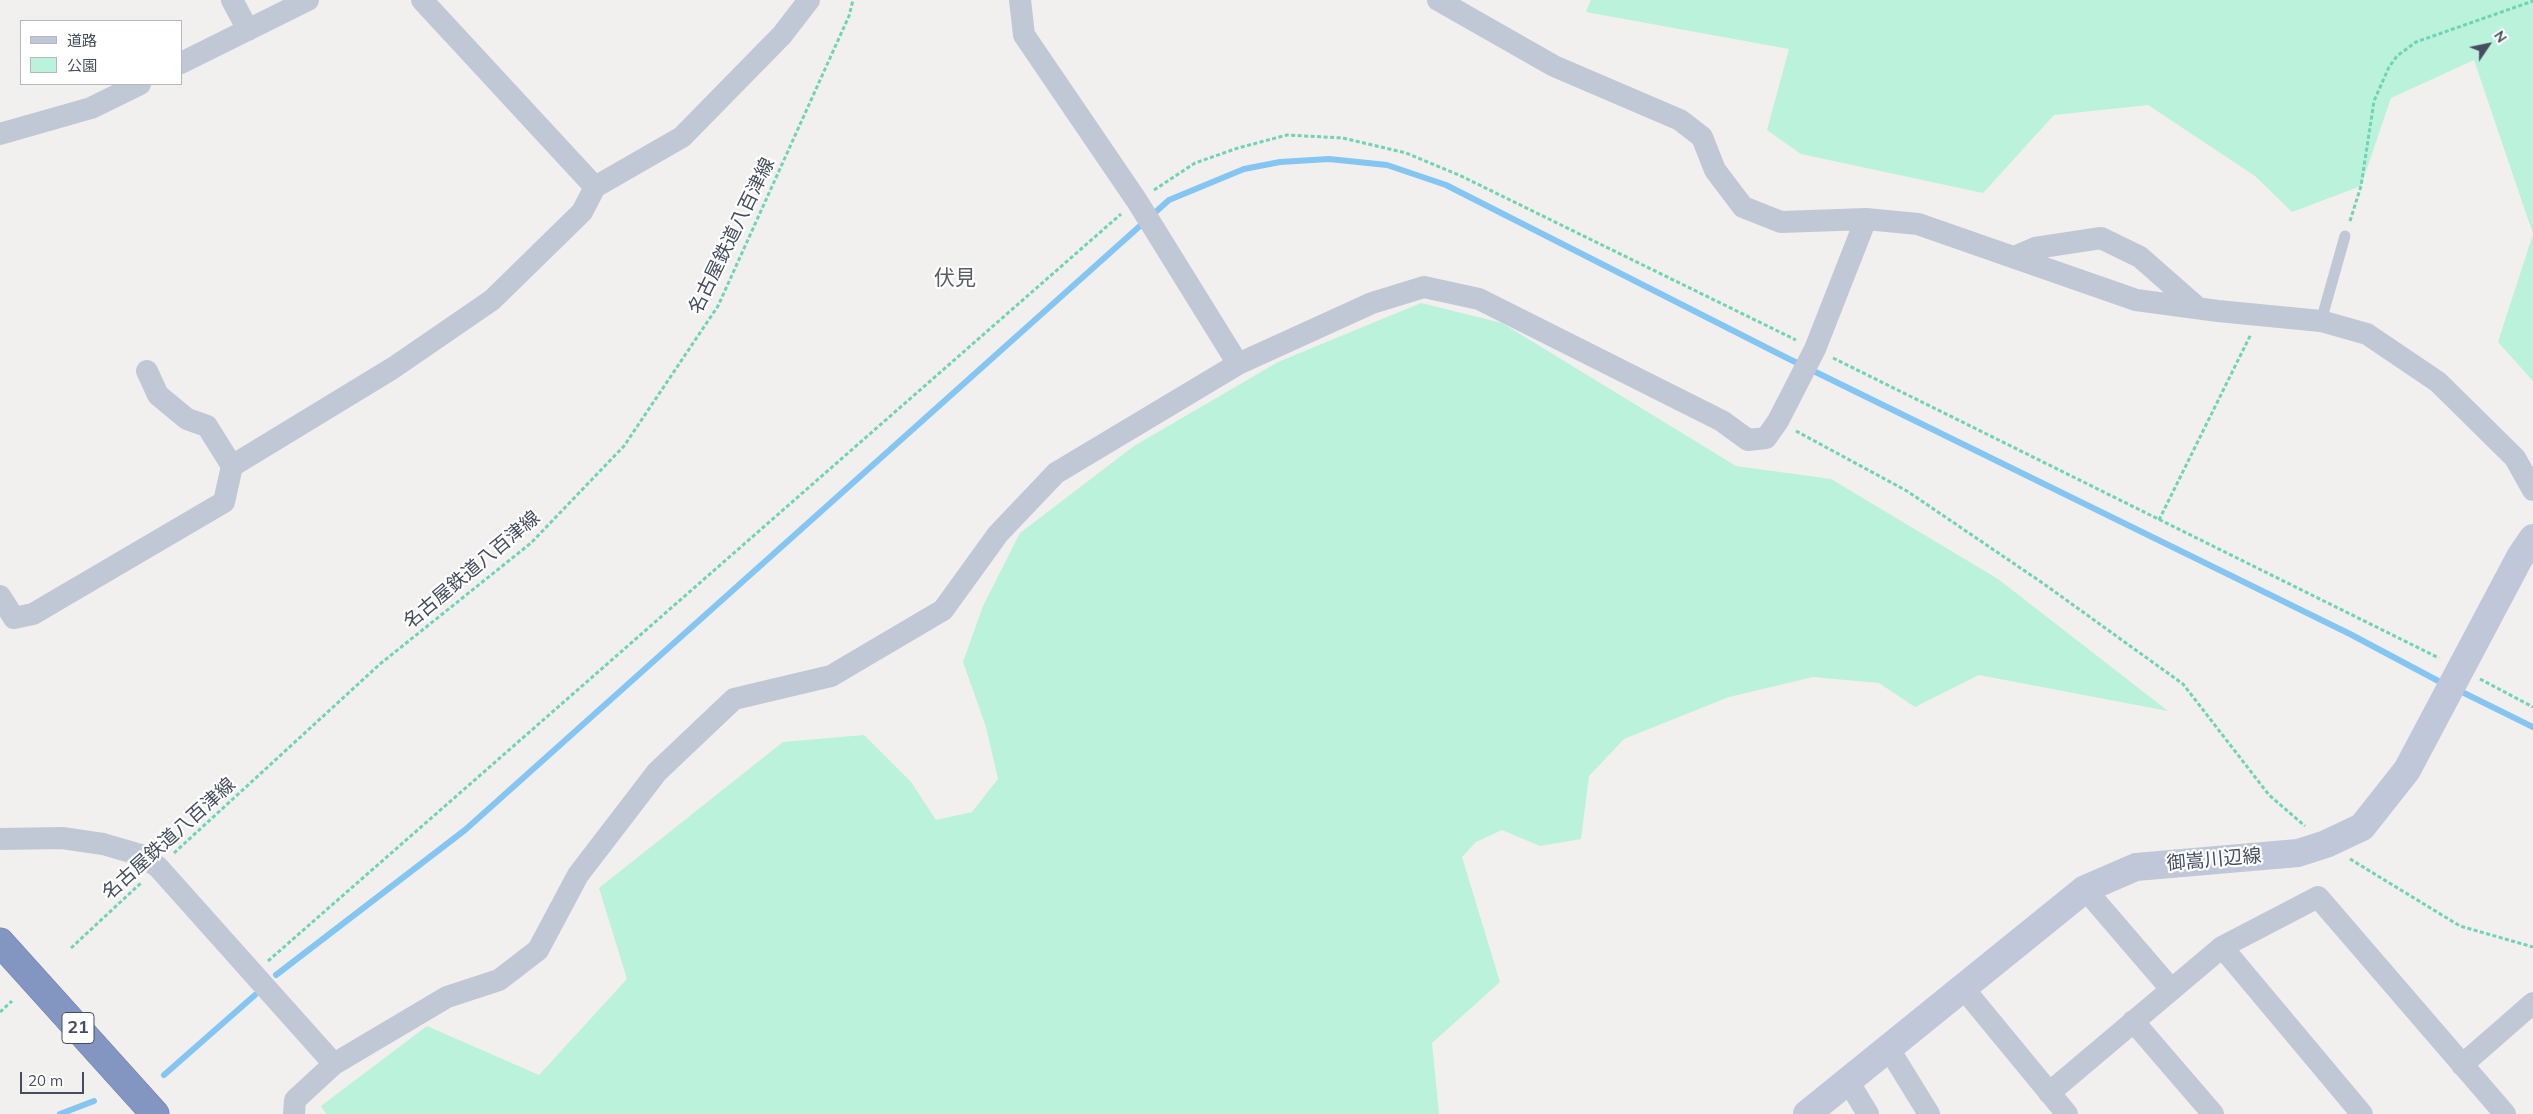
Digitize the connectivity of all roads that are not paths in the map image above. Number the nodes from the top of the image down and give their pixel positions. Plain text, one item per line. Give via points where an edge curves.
1 (232, 0) edge
2 (308, 0) edge
3 (422, 0) edge
4 (809, 0) edge
5 (1020, 0) edge
6 (1438, 0) edge
7 (248, 30) junction
8 (182, 63) edge
9 (138, 85) edge
10 (0, 134) edge
11 (595, 187) junction
12 (1866, 219) junction
13 (2345, 236) road end
14 (2014, 258) junction
15 (2198, 308) junction
16 (2321, 321) junction
17 (1238, 364) junction
18 (147, 371) dead end
19 (232, 466) junction
20 (2533, 490) edge
21 (2533, 538) edge
22 (0, 596) edge
23 (0, 839) edge
24 (2085, 889) junction
25 (0, 942) edge
26 (2222, 947) junction
27 (1964, 989) junction
28 (2170, 989) junction
29 (2533, 1003) edge
30 (2133, 1021) junction
31 (1889, 1049) junction
32 (334, 1064) junction
33 (2462, 1064) junction
34 (1848, 1081) junction
35 (2049, 1093) junction
36 (155, 1114) edge
37 (294, 1114) edge
38 (1807, 1114) edge
39 (1868, 1114) edge
40 (1929, 1114) edge
41 (2067, 1114) edge
42 (2213, 1114) edge
43 (2362, 1114) edge
44 (2505, 1114) edge

1 - 7 street
2 - 7 street
3 - 11 street
4 - 11 street via 782,36 682,137
5 - 17 street via 1024,35 1137,201
6 - 12 street via 1554,66 1680,120 1702,137 1715,170 1743,207 1781,222
7 - 8 street
9 - 10 street via 91,108
11 - 19 street via 582,212 492,300 392,368
12 - 14 street via 1918,224
12 - 17 street via 1815,349 1766,438 1748,440 1722,421 1479,298 1424,286 1372,303
13 - 16 lane
14 - 15 street via 2136,300
14 - 15 street via 2035,248 2101,238 2140,257
15 - 16 street
16 - 20 street via 2367,334 2438,382 2515,458
17 - 32 street via 1056,473 998,534 943,610 831,676 734,699 657,772 578,875 538,950 499,980 447,997
18 - 19 street via 158,395 187,419 207,426
19 - 22 street via 224,502 33,614 14,618
21 - 24 main road, 御嵩川辺線 via 2520,556 2407,770 2362,827 2298,853 2136,867
23 - 32 street via 62,838 103,844 141,855 158,867
24 - 27 main road, 御嵩川辺線
24 - 28 street
25 - 36 highway, 21
26 - 28 street
26 - 33 street via 2318,897
26 - 43 street
27 - 31 main road, 御嵩川辺線
27 - 35 street
28 - 30 street
29 - 33 street
30 - 35 street
30 - 42 street
31 - 34 main road, 御嵩川辺線
31 - 40 street
32 - 37 street via 296,1100
33 - 44 street
34 - 38 main road, 御嵩川辺線
34 - 39 street
35 - 41 street

